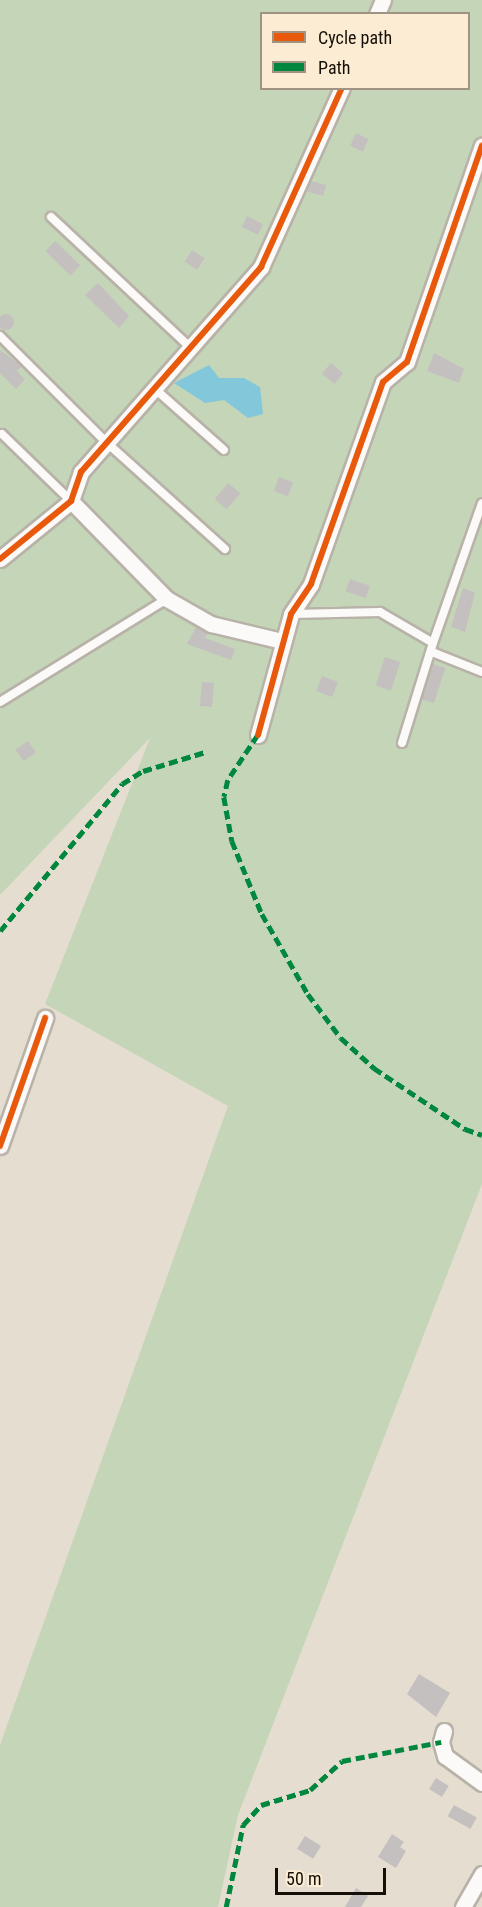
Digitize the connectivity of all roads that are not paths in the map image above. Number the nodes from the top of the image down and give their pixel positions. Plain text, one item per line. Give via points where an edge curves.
1 (341, 90) edge
2 (482, 146) edge
3 (51, 217) dead end
4 (0, 336) edge
5 (192, 348) junction
6 (155, 389) junction
7 (2, 434) dead end
8 (106, 442) junction
9 (224, 450) dead end
10 (71, 501) junction
11 (482, 503) edge
12 (225, 549) dead end
13 (0, 559) edge
14 (167, 598) junction
15 (291, 614) junction
16 (282, 641) junction
17 (433, 643) junction
18 (432, 652) junction
19 (482, 672) edge
20 (0, 702) edge
21 (258, 735) dead end
22 (402, 743) dead end
23 (45, 1018) dead end
24 (0, 1146) edge
25 (444, 1731) dead end
26 (482, 1783) edge
27 (482, 1874) edge
28 (463, 1907) edge

1 - 5 street via 261,267
2 - 15 street via 407,362 383,382 311,584
3 - 5 lane
4 - 8 lane
5 - 6 street
6 - 8 street
6 - 9 lane
7 - 10 lane
8 - 10 street via 81,472
8 - 12 lane
10 - 13 street
10 - 14 street
11 - 17 lane
14 - 16 street via 211,624
14 - 20 lane
15 - 16 street
15 - 17 lane via 380,612
16 - 21 street
17 - 18 lane
18 - 19 lane
18 - 22 lane
23 - 24 street
25 - 26 street via 445,1756
27 - 28 street

